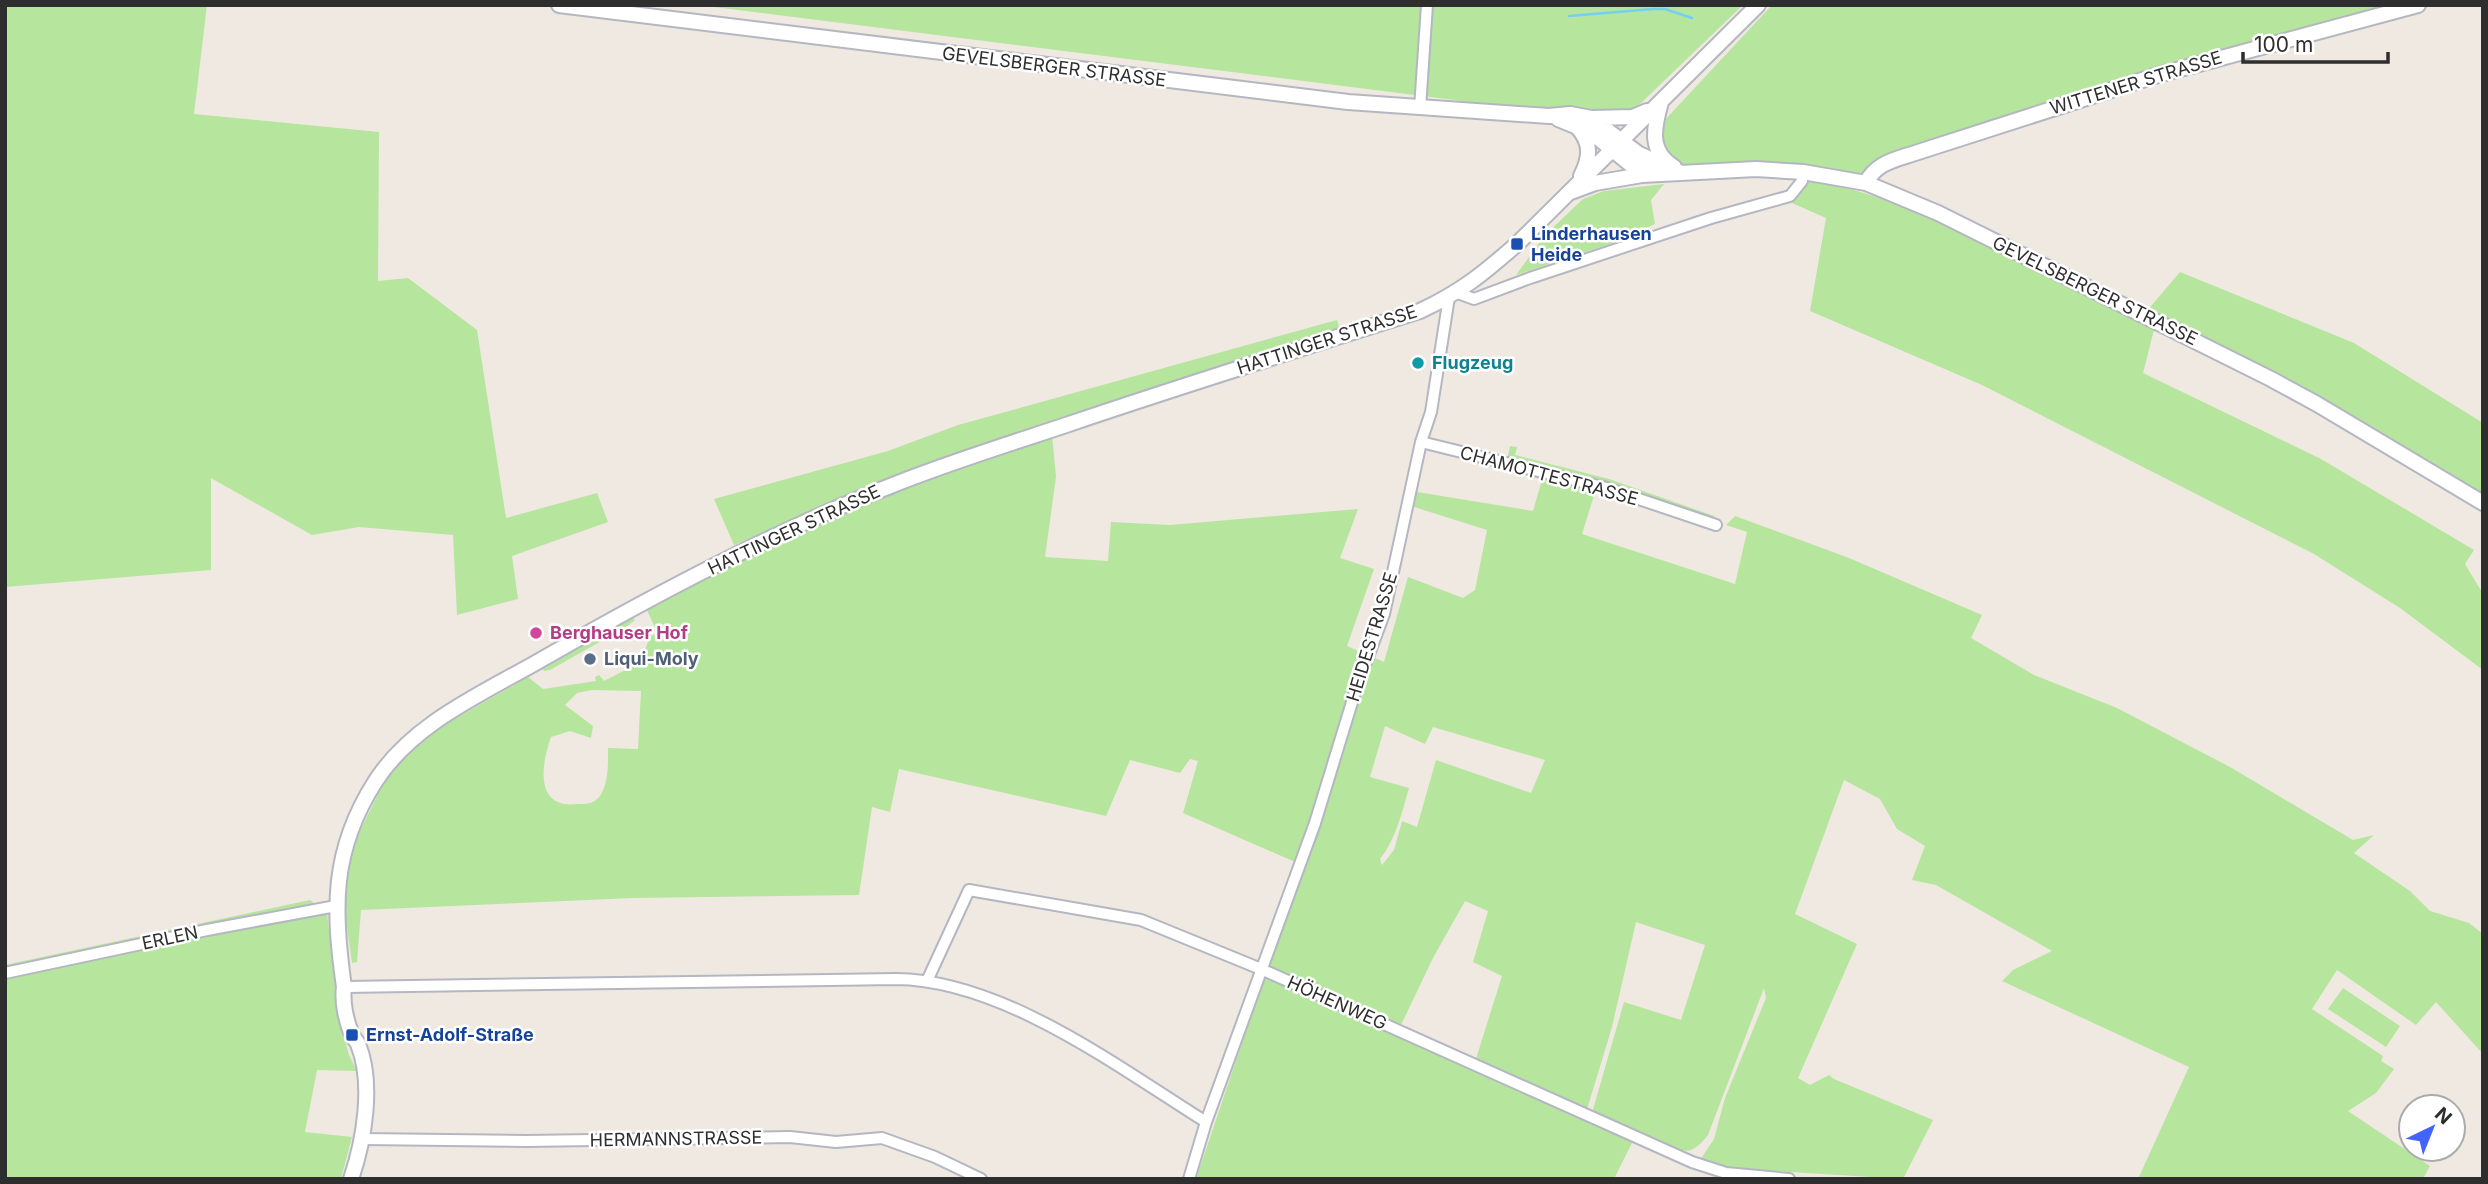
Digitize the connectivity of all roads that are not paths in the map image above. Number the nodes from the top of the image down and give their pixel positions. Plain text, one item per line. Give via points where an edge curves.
1 (559, 5) edge
2 (1427, 5) edge
3 (1758, 5) edge
4 (2418, 5) edge
5 (1657, 104) junction
6 (1420, 108) junction
7 (1549, 116) junction
8 (1591, 118) junction
9 (1574, 125) junction
10 (1616, 145) junction
11 (1686, 172) junction
12 (1803, 172) junction
13 (1652, 175) junction
14 (1580, 180) junction
15 (1866, 183) junction
16 (1566, 194) junction
17 (1454, 295) junction
18 (1421, 442) junction
19 (2483, 503) edge
20 (1716, 525) dead end
21 (336, 906) junction
22 (1261, 969) junction
23 (5, 973) edge
24 (927, 981) junction
25 (345, 987) junction
26 (1206, 1122) junction
27 (362, 1139) junction
28 (351, 1179) edge
29 (981, 1179) edge
30 (1189, 1179) edge
31 (1789, 1179) edge

1 - 6 main road, GEVELSBERGER STRASSE
2 - 6 street
3 - 5 main road, HATTINGER STRASSE
4 - 15 main road, WITTENER STRASSE via 2158,75 1912,153 1881,165
5 - 8 main road via 1633,117
5 - 10 main road, HATTINGER STRASSE
5 - 11 main road via 1655,145 1666,162
6 - 7 main road, GEVELSBERGER STRASSE
7 - 8 main road, GEVELSBERGER STRASSE
7 - 9 main road, GEVELSBERGER STRASSE
8 - 10 main road, GEVELSBERGER STRASSE
9 - 10 main road, GEVELSBERGER STRASSE
9 - 14 main road via 1589,145
10 - 11 main road, GEVELSBERGER STRASSE
10 - 13 main road, GEVELSBERGER STRASSE via 1630,164
10 - 14 main road, HATTINGER STRASSE
11 - 12 main road, GEVELSBERGER STRASSE
11 - 13 main road, GEVELSBERGER STRASSE
12 - 15 main road, GEVELSBERGER STRASSE
12 - 17 street, HATTINGER STRASSE via 1790,196 1686,226 1474,299
13 - 16 main road, GEVELSBERGER STRASSE via 1595,183
14 - 16 main road, HATTINGER STRASSE
15 - 19 main road, GEVELSBERGER STRASSE via 1938,213 2261,374
16 - 17 main road, HATTINGER STRASSE via 1517,244
17 - 18 street, HEIDESTRASSE
17 - 21 main road, HATTINGER STRASSE via 1420,311 904,480 754,544 592,631 438,720 403,748 357,813 346,842
18 - 20 street, CHAMOTTESTRASSE via 1603,487
18 - 22 street, HEIDESTRASSE via 1384,614
21 - 23 street, ERLEN
21 - 25 main road, HATTINGER STRASSE
22 - 24 street, HÖHENWEG via 1141,920 969,890
22 - 26 street, HEIDESTRASSE
22 - 31 street, HÖHENWEG via 1692,1162 1726,1173
24 - 25 street
24 - 26 street via 991,999 1044,1023
25 - 27 main road, HATTINGER STRASSE via 360,1034 365,1085
26 - 30 street, HEIDESTRASSE
27 - 28 main road, HATTINGER STRASSE
27 - 29 street, HERMANNSTRASSE via 790,1138 836,1142 882,1138

